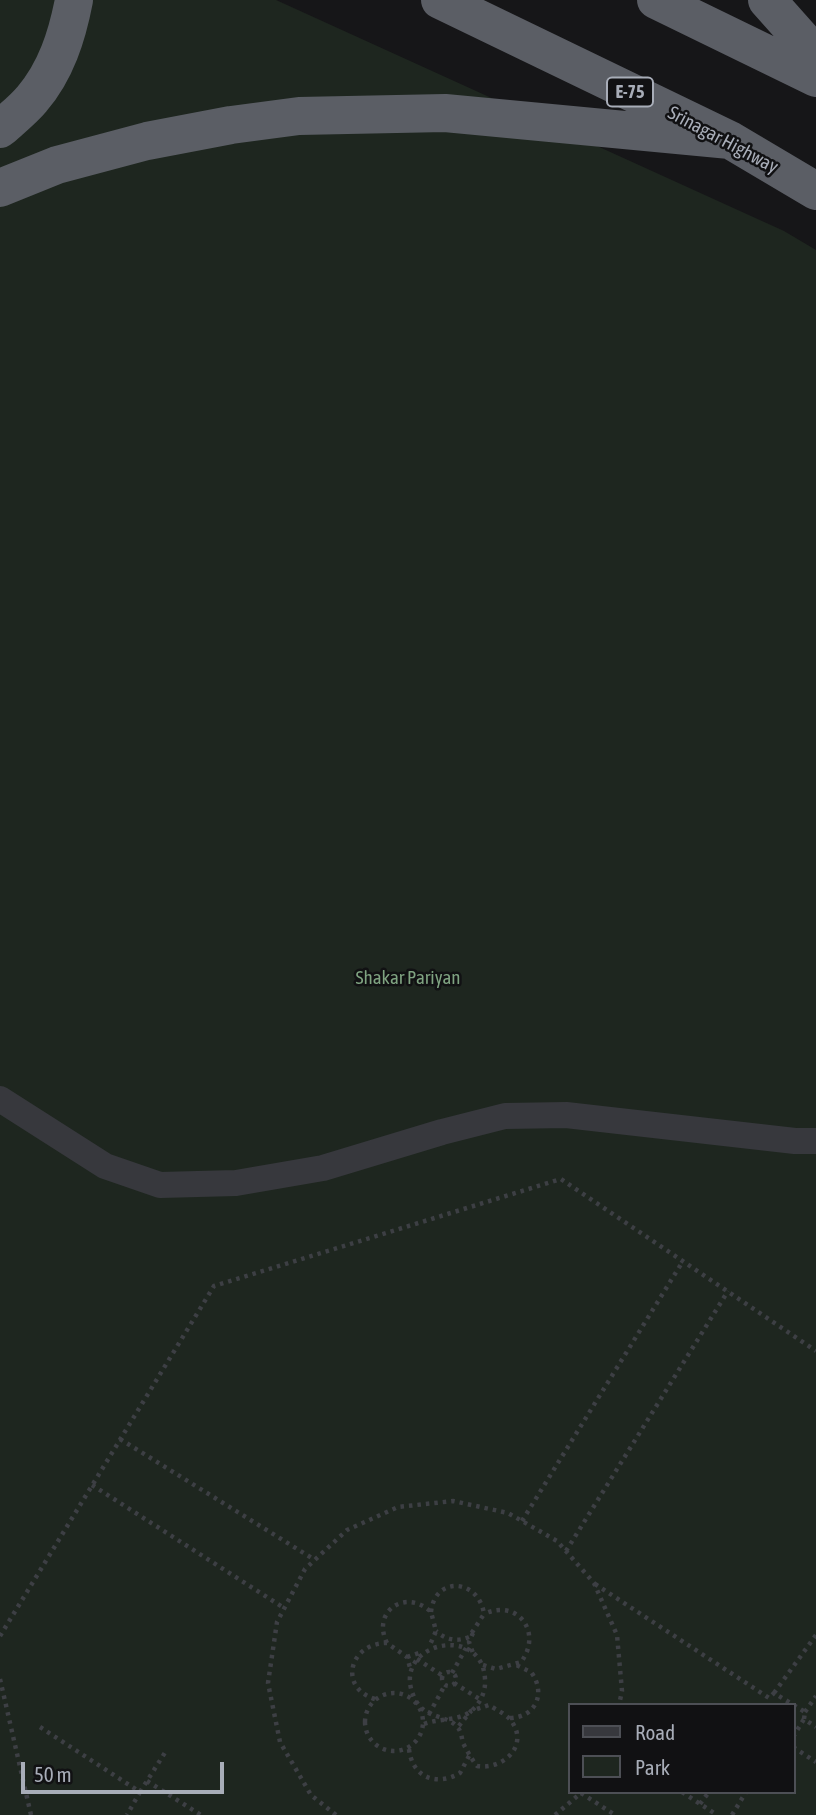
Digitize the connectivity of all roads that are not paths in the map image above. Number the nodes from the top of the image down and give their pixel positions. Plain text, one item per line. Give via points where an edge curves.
1 (74, 0) edge
2 (440, 0) edge
3 (766, 0) edge
4 (670, 5) edge
5 (816, 55) edge
6 (816, 78) edge
7 (0, 130) edge
8 (730, 140) junction
9 (0, 188) edge
10 (816, 191) edge
11 (0, 1100) edge
12 (816, 1141) edge

1 - 7 highway via 66,39 55,62 32,99
2 - 8 highway, Srinagar Highway / E-75
3 - 5 highway
4 - 6 highway
8 - 9 highway via 445,113 299,116 147,141 57,165
8 - 10 highway, Srinagar Highway / E-75
11 - 12 street via 105,1166 160,1185 236,1183 323,1168 506,1116 566,1115

